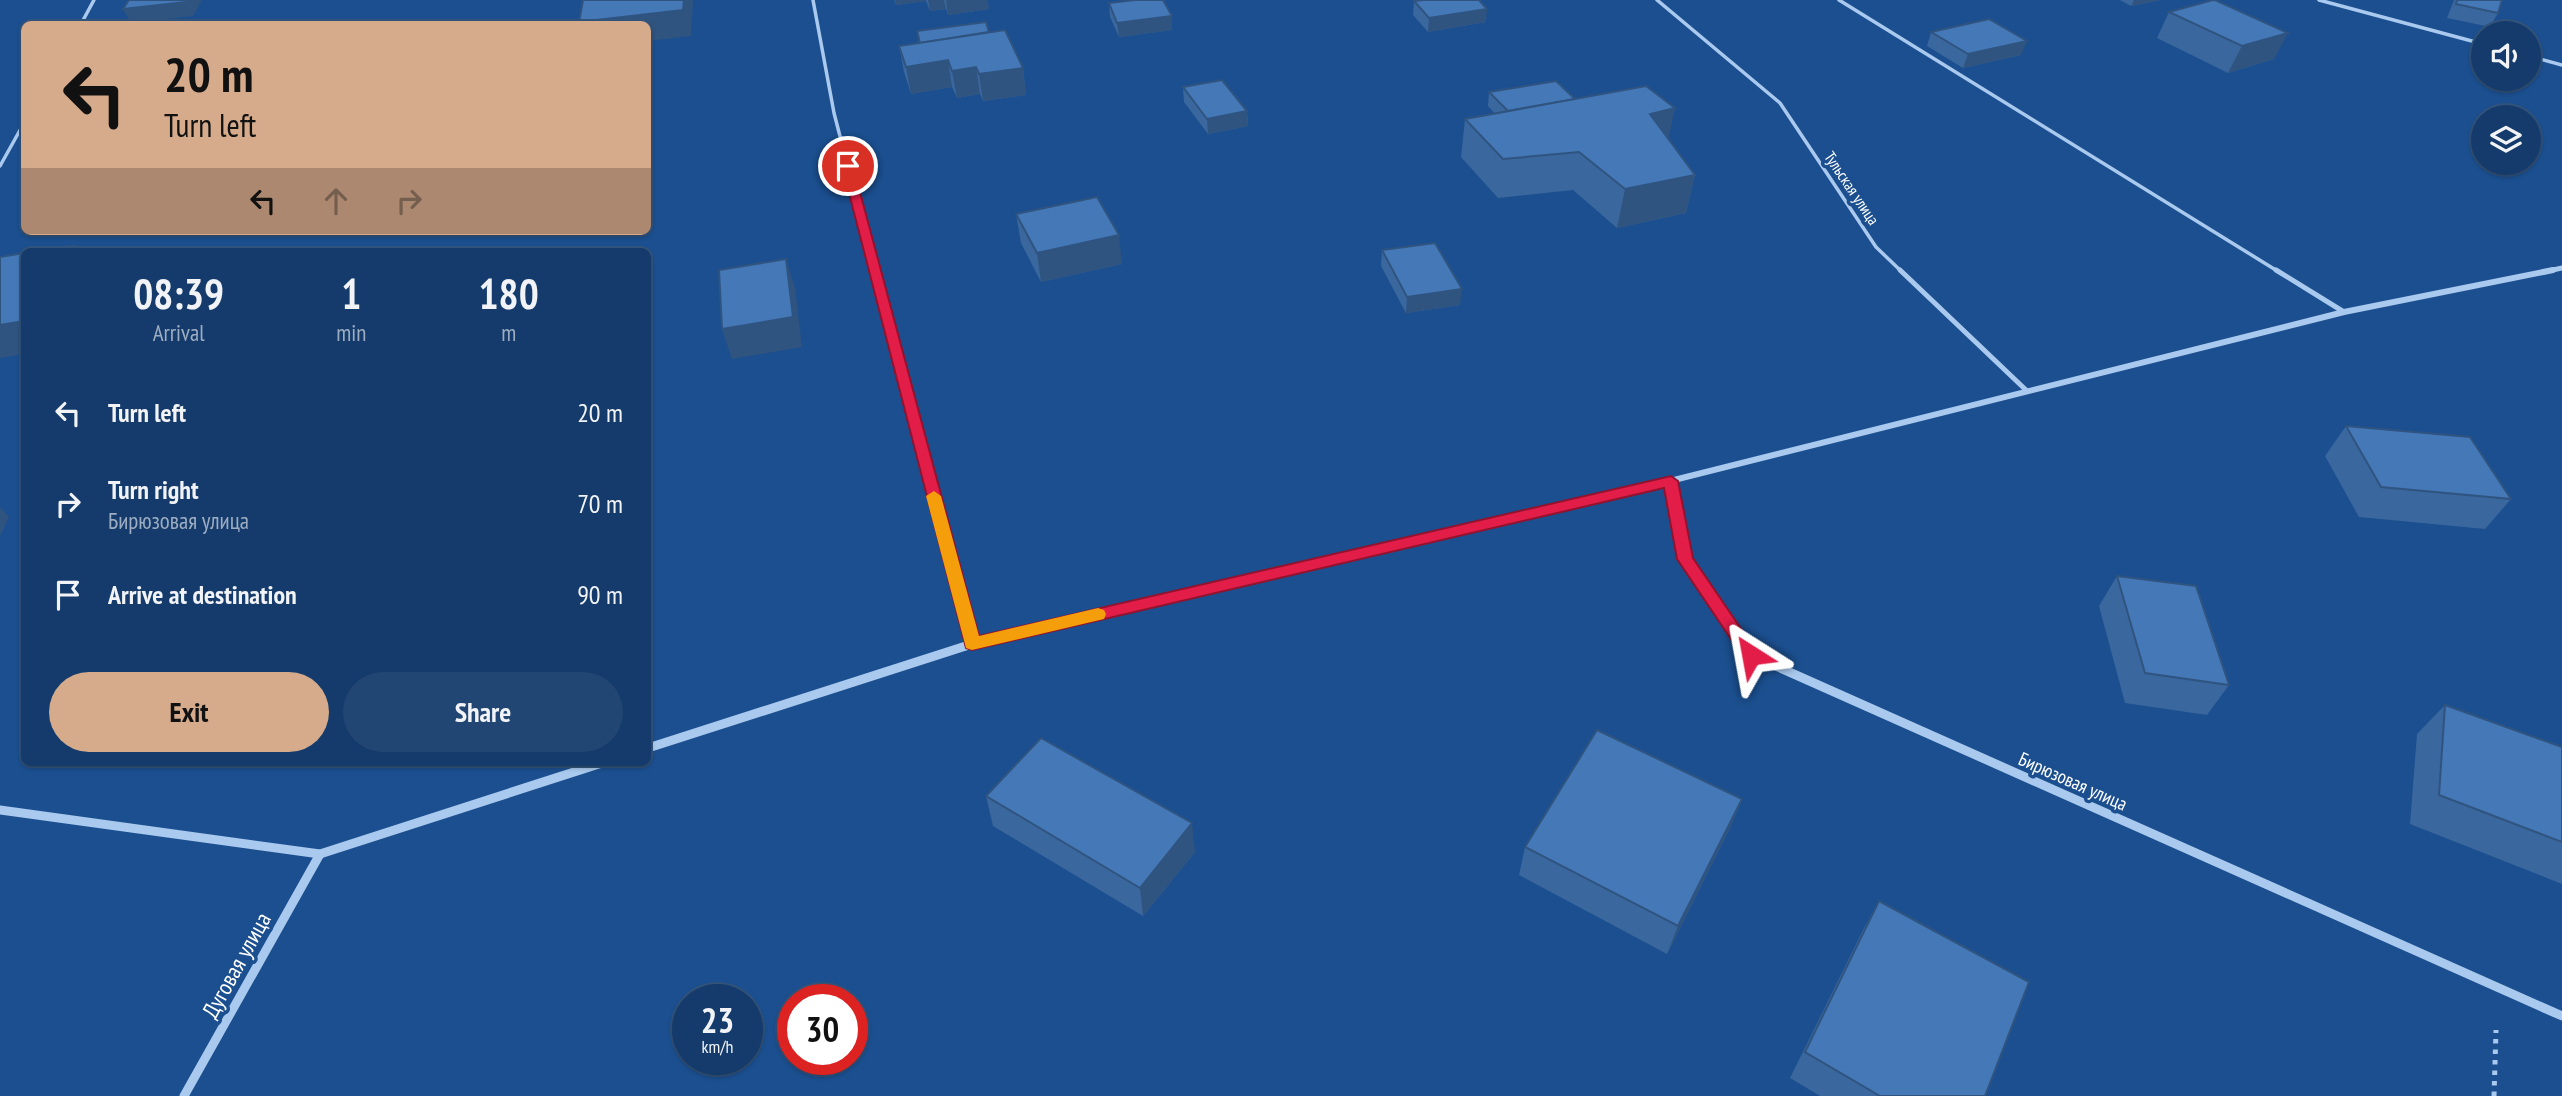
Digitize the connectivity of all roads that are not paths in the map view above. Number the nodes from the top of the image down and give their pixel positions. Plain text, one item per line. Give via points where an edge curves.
1 (94, 0) edge
2 (813, 0) edge
3 (1657, 0) edge
4 (1839, 0) edge
5 (2319, 0) edge
6 (82, 21) edge
7 (2471, 41) edge
8 (2541, 59) edge
9 (2562, 65) edge
10 (21, 128) edge
11 (0, 166) edge
12 (2562, 268) edge
13 (2344, 312) junction
14 (2027, 391) junction
15 (1671, 481) junction
16 (972, 643) junction
17 (651, 747) edge
18 (593, 766) edge
19 (0, 810) edge
20 (320, 854) junction
21 (2562, 1016) edge
22 (184, 1096) edge

1 - 6 lane
2 - 16 lane via 834,113
3 - 14 lane, Тульская улица via 1780,103 1876,247
4 - 13 lane
5 - 7 lane
8 - 9 lane
10 - 11 lane
12 - 13 street
13 - 14 street
14 - 15 street
15 - 16 street
15 - 21 street, Бирюзовая улица via 1685,559 1751,655
16 - 17 street
18 - 20 street
19 - 20 street
20 - 22 street, Дуговая улица

